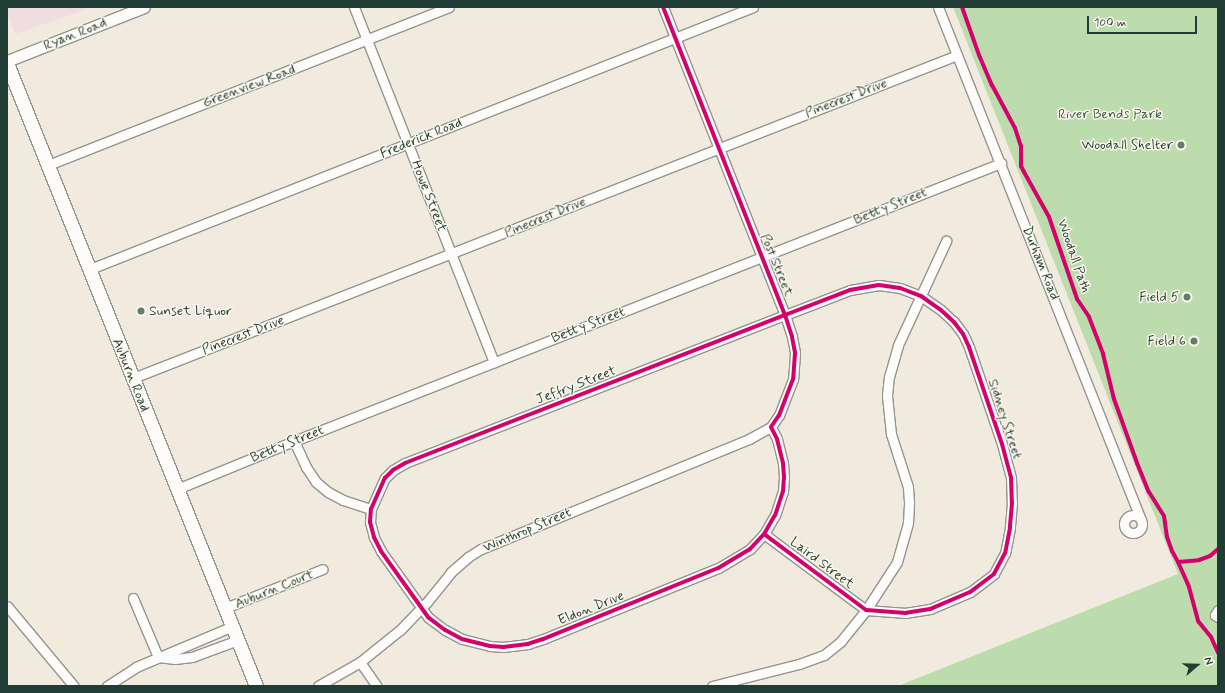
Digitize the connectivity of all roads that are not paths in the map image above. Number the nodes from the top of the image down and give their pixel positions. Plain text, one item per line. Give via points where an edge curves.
1 (144, 7) edge
2 (354, 7) edge
3 (449, 7) edge
4 (663, 7) edge
5 (753, 7) edge
6 (938, 7) edge
7 (675, 38) junction
8 (367, 40) junction
9 (957, 55) junction
10 (7, 62) edge
11 (408, 143) junction
12 (719, 148) junction
13 (1001, 163) junction
14 (48, 165) junction
15 (946, 241) dead end
16 (451, 254) junction
17 (762, 257) junction
18 (90, 269) junction
19 (921, 296) junction
20 (785, 315) junction
21 (494, 362) junction
22 (133, 378) junction
23 (771, 427) junction
24 (294, 441) junction
25 (177, 489) junction
26 (1135, 506) junction
27 (371, 510) junction
28 (1127, 517) junction
29 (1141, 520) junction
30 (764, 534) junction
31 (323, 569) dead end
32 (133, 598) dead end
33 (7, 606) edge
34 (225, 608) junction
35 (421, 609) junction
36 (866, 610) junction
37 (233, 626) junction
38 (238, 640) junction
39 (158, 657) junction
40 (360, 662) junction
41 (74, 686) edge
42 (107, 686) edge
43 (256, 686) edge
44 (318, 686) edge
45 (376, 686) edge
46 (712, 686) edge

1 - 10 street, Ryan Road
2 - 8 street, Howe Street
3 - 8 street, Greenview Road
4 - 7 street, Post Street
5 - 7 street, Frederick Road
6 - 9 street, Durham Road
7 - 11 street, Frederick Road
7 - 12 street, Post Street
8 - 11 street, Howe Street
8 - 14 street, Greenview Road
9 - 12 street, Pinecrest Drive
9 - 13 street, Durham Road
10 - 14 main road, Auburn Road
11 - 16 street, Howe Street
11 - 18 street, Frederick Road
12 - 16 street, Pinecrest Drive
12 - 17 street, Post Street
13 - 17 street, Betty Street
13 - 26 street, Durham Road
14 - 18 main road, Auburn Road
15 - 19 street
16 - 21 street, Howe Street
16 - 22 street, Pinecrest Drive
17 - 20 street, Post Street
17 - 21 street, Betty Street
18 - 22 main road, Auburn Road
19 - 20 street, Jeffry Street via 886,285 869,286 850,290
19 - 36 street via 892,361 887,395 892,434 908,487 908,523 897,562
19 - 36 street, Sidney Street via 954,322 969,347 1009,467 1012,503 1010,528 1005,553 999,566 987,581 970,592 943,605 917,612
20 - 23 street, Post Street via 792,338 795,364 793,379
20 - 27 street, Jeffry Street via 405,463 385,478
21 - 24 street, Betty Street
22 - 25 main road, Auburn Road
23 - 30 street via 777,439 784,477 779,504
23 - 35 street, Winthrop Street via 749,439 481,549 451,572
24 - 25 street, Betty Street
24 - 27 street via 316,482 343,500
25 - 34 main road, Auburn Road
26 - 28 street
26 - 29 street, Durham Road
27 - 35 street, Jeffry Street via 370,522 377,545
28 - 29 street via 1135,514
28 - 29 street via 1124,525 1127,531 1133,533 1141,528
30 - 35 street, Eldon Drive via 741,556 718,568 528,644 503,647 462,639 437,625
30 - 36 street, Laird Street
31 - 34 street, Auburn Court
32 - 39 street
33 - 41 street
34 - 37 main road, Auburn Road
35 - 40 street, Winthrop Street via 400,630
36 - 46 street via 841,641 824,655 799,664
37 - 38 main road, Auburn Road
37 - 39 street
38 - 39 street via 192,657
38 - 43 main road, Auburn Road
39 - 42 street via 136,667
40 - 44 street, Winthrop Street
40 - 45 street

